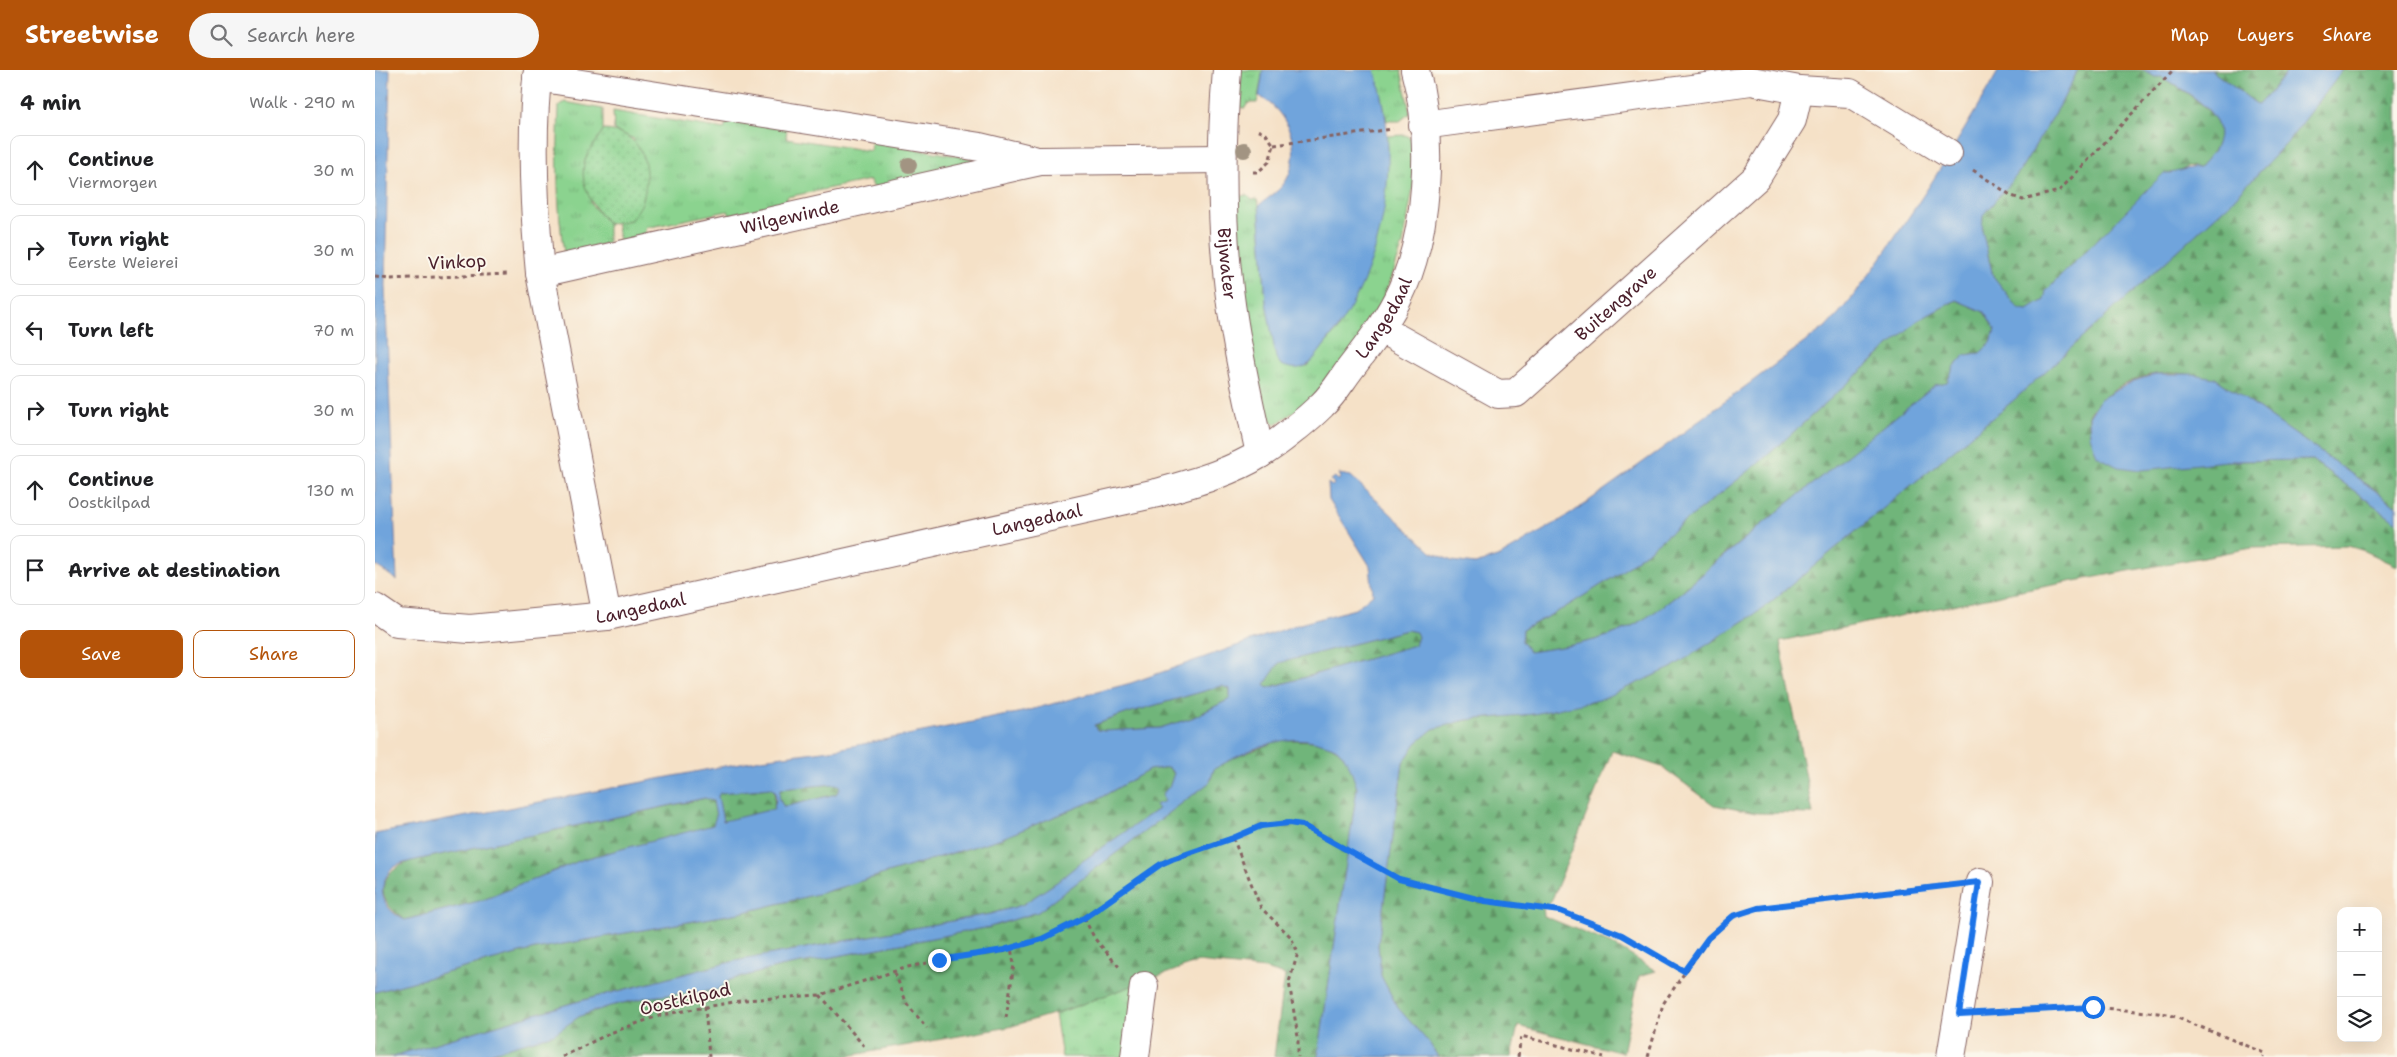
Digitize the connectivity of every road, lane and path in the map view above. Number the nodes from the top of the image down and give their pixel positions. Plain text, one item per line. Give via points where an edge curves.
1 (1227, 70) edge
2 (1415, 70) edge
3 (2173, 70) edge
4 (538, 73) edge
5 (1799, 90) junction
6 (1411, 126) junction
7 (1273, 145) dead end
8 (1221, 158) junction
9 (1957, 159) joint
10 (1040, 161) junction
11 (540, 273) junction
12 (375, 277) edge
13 (1381, 329) junction
14 (1260, 454) junction
15 (375, 608) edge
16 (607, 616) junction
17 (1233, 838) junction
18 (1979, 882) joint
19 (1084, 918) junction
20 (1011, 948) junction
21 (1684, 971) junction
22 (895, 973) junction
23 (1144, 986) joint
24 (820, 995) junction
25 (705, 1006) junction
26 (1959, 1014) junction
27 (1006, 1018) dead end
28 (927, 1028) dead end
29 (864, 1046) dead end
30 (562, 1057) edge
31 (709, 1057) edge
32 (1135, 1057) edge
33 (1298, 1057) edge
34 (1518, 1057) edge
35 (1604, 1057) edge
36 (1648, 1057) edge
37 (1951, 1057) edge
38 (2264, 1057) edge

1 - 8 street, Bijwater
2 - 6 street, Langedaal
3 - 9 path via 2059,192 2023,200
4 - 10 street, Wilgewinde via 980,147
4 - 11 street, Wilgewinde via 534,109
5 - 6 street via 1751,81
5 - 9 street via 1850,93
5 - 13 street, Buitengrave via 1792,120 1756,178 1516,393 1498,394
6 - 7 path
6 - 13 street, Langedaal via 1426,167 1424,205 1410,266
8 - 10 street, Wilgewinde
8 - 14 street, Bijwater via 1233,323
10 - 11 street, Wilgewinde
11 - 12 path, Vinkop
11 - 16 street, Wilgewinde
13 - 14 street, Langedaal via 1323,404
14 - 16 street, Langedaal via 1203,479 1157,493
15 - 16 street, Langedaal via 397,623 470,629
17 - 19 path, Oostkilpad via 1161,864
17 - 21 path, Oostkilpad via 1261,826 1302,825 1399,879 1485,901 1560,911 1622,935
17 - 33 path via 1261,908 1291,937 1298,953 1289,982
18 - 21 path via 1758,908 1733,916 1708,938
18 - 26 street
19 - 20 path, Oostkilpad via 1042,939
19 - 23 path via 1095,938 1125,974
20 - 22 path, Oostkilpad via 954,957
20 - 27 path via 1014,964
21 - 36 path via 1663,1004
22 - 24 path, Oostkilpad
22 - 28 path via 907,1004
23 - 32 street
24 - 25 path, Oostkilpad
24 - 29 path
25 - 30 path, Oostkilpad via 610,1033
25 - 31 path
26 - 37 street
26 - 38 path via 2093,1007 2168,1014 2265,1053
34 - 35 path via 1521,1036

